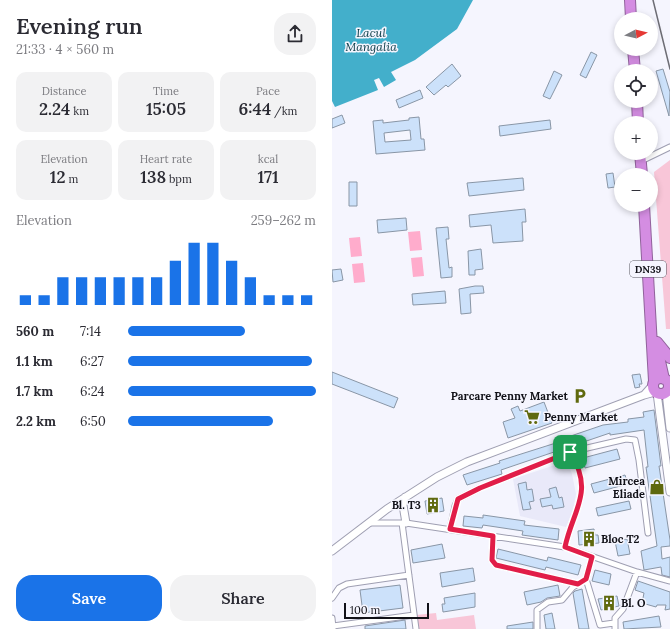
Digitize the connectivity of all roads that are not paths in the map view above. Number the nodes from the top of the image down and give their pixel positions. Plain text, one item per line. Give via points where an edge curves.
1 (630, 0) edge
2 (631, 12) edge
3 (670, 147) edge
4 (658, 151) edge
5 (644, 212) edge
6 (653, 333) junction
7 (670, 358) edge
8 (662, 386) edge
9 (669, 417) edge
10 (670, 428) edge
11 (570, 452) junction
12 (670, 492) edge
13 (405, 497) junction
14 (368, 523) junction
15 (404, 523) junction
16 (450, 529) junction
17 (648, 533) dead end
18 (493, 536) junction
19 (565, 547) junction
20 (332, 551) edge
21 (592, 557) junction
22 (637, 572) junction
23 (409, 575) junction
24 (586, 579) junction
25 (670, 580) edge
26 (578, 584) junction
27 (332, 598) edge
28 (414, 615) junction
29 (332, 618) edge
30 (614, 623) junction
31 (333, 628) edge
32 (416, 629) edge
33 (537, 629) edge
34 (615, 629) edge

1 - 2 highway
3 - 4 street
5 - 6 highway, DN39
6 - 7 highway
6 - 8 highway, DN39
8 - 9 street
8 - 12 street
8 - 13 street via 467,462
9 - 10 street
11 - 16 street via 458,499
11 - 17 street via 626,439 634,440
11 - 19 street via 581,475 582,499
13 - 14 street
13 - 15 street
14 - 15 street
14 - 20 street
15 - 16 street
15 - 23 street
16 - 18 street
18 - 19 street
18 - 26 street via 492,560 496,565
19 - 21 street
21 - 22 street
21 - 24 street
22 - 25 street
22 - 30 street via 623,609
23 - 27 street via 347,584 339,588
23 - 28 street
24 - 26 street
24 - 30 street via 600,625
26 - 33 street via 562,600 548,602 537,610
28 - 31 street
28 - 32 street
29 - 31 street
30 - 34 street

